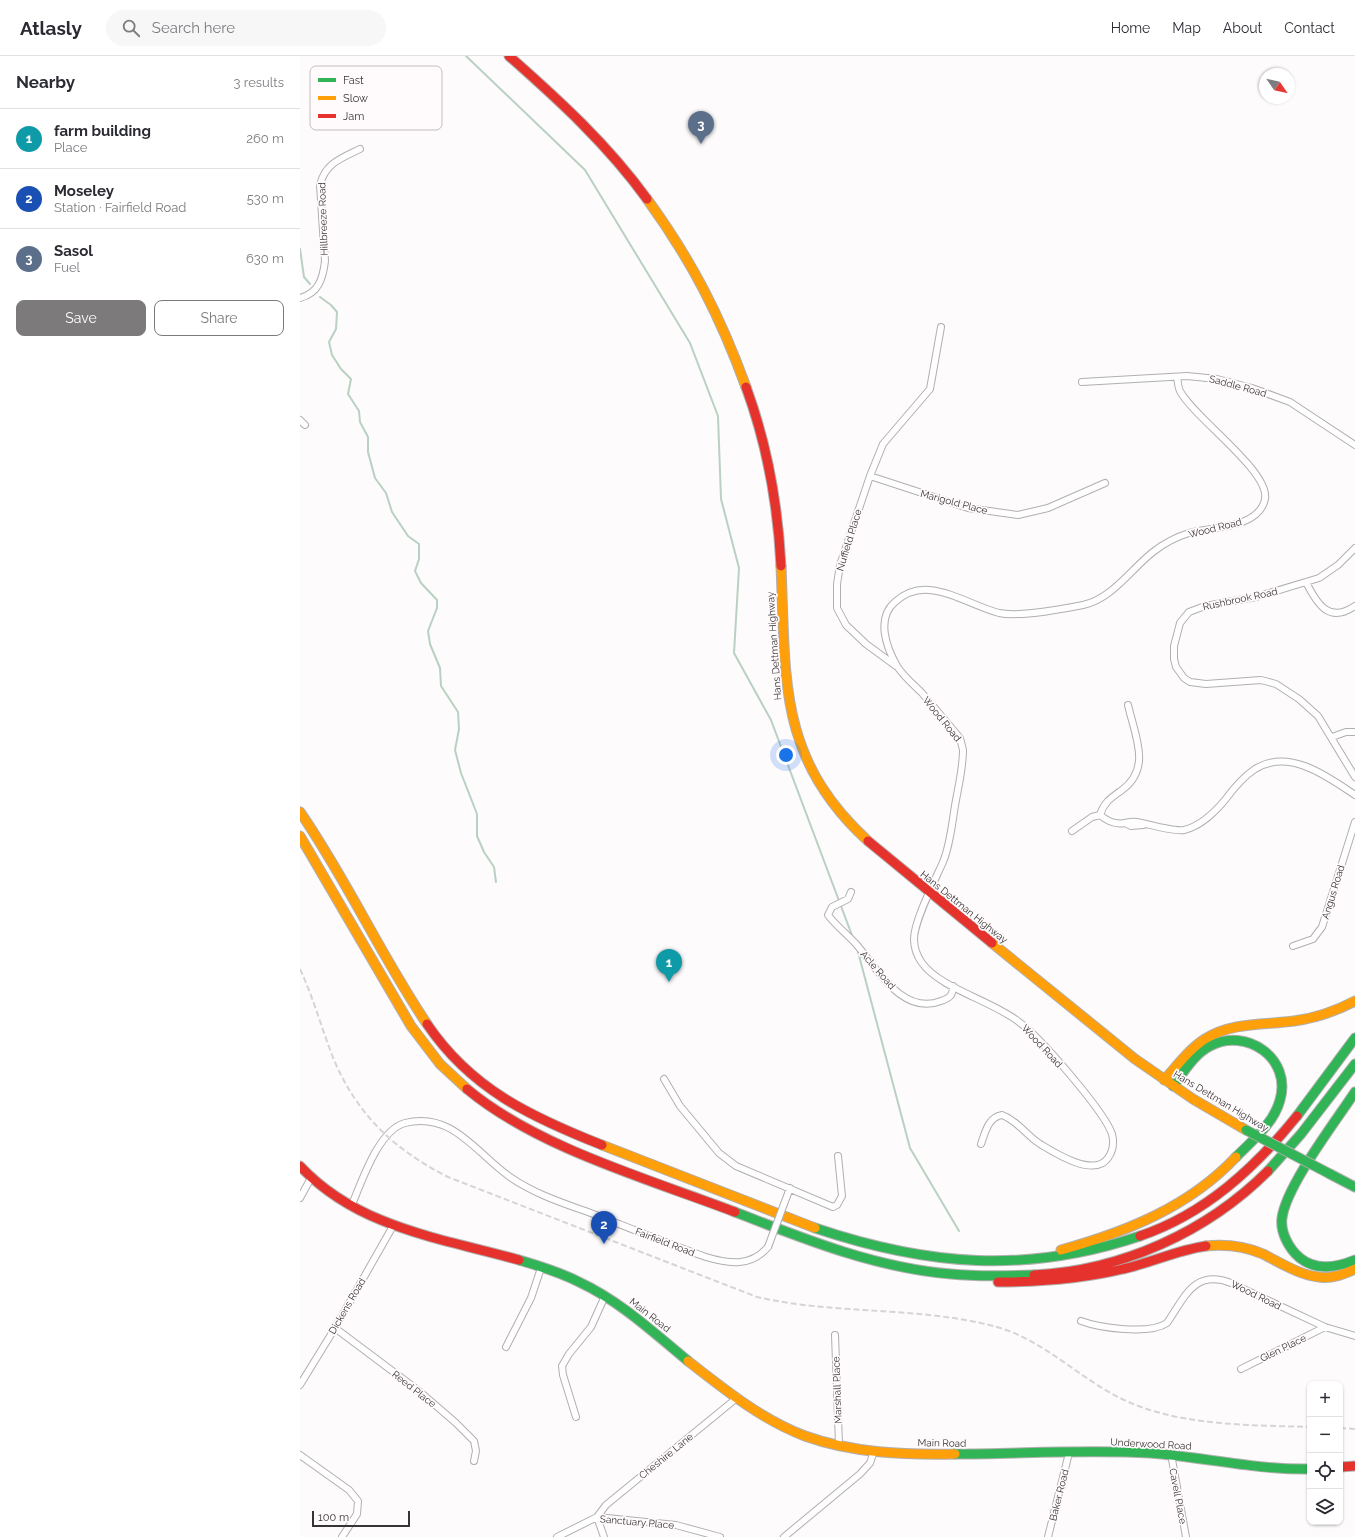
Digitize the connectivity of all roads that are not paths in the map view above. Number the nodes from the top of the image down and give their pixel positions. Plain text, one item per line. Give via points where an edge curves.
1 (509, 56) edge
2 (360, 149) dead end
3 (300, 298) edge
4 (941, 327) dead end
5 (1177, 377) junction
6 (1082, 382) dead end
7 (300, 420) edge
8 (305, 425) dead end
9 (1355, 446) edge
10 (870, 476) junction
11 (1105, 483) dead end
12 (1355, 548) edge
13 (1306, 582) junction
14 (1355, 606) edge
15 (898, 667) junction
16 (1128, 705) dead end
17 (1355, 732) edge
18 (1332, 737) junction
19 (1355, 777) edge
20 (1355, 794) edge
21 (300, 812) edge
22 (1100, 815) junction
23 (1355, 822) edge
24 (1072, 831) dead end
25 (300, 836) edge
26 (851, 892) dead end
27 (930, 894) junction
28 (1293, 946) dead end
29 (953, 986) junction
30 (1355, 1001) edge
31 (1355, 1038) edge
32 (1355, 1064) edge
33 (664, 1079) dead end
34 (1164, 1080) junction
35 (1173, 1086) junction
36 (1355, 1092) edge
37 (981, 1144) dead end
38 (838, 1156) dead end
39 (300, 1166) edge
40 (311, 1178) junction
41 (1355, 1187) edge
42 (790, 1188) junction
43 (300, 1198) edge
44 (351, 1207) junction
45 (392, 1226) junction
46 (1355, 1260) edge
47 (1003, 1262) junction
48 (542, 1268) junction
49 (1355, 1269) edge
50 (939, 1272) junction
51 (605, 1296) junction
52 (1081, 1321) dead end
53 (1325, 1327) junction
54 (335, 1328) junction
55 (835, 1335) dead end
56 (1355, 1336) edge
57 (506, 1347) dead end
58 (1241, 1369) dead end
59 (300, 1385) edge
60 (738, 1397) junction
61 (576, 1416) dead end
62 (839, 1445) junction
63 (874, 1451) junction
64 (1069, 1453) junction
65 (989, 1454) joint
66 (1171, 1454) junction
67 (300, 1455) edge
68 (474, 1461) dead end
69 (1355, 1466) edge
70 (1343, 1467) edge
71 (1307, 1469) edge
72 (597, 1517) junction
73 (342, 1537) edge
74 (557, 1537) edge
75 (604, 1537) edge
76 (720, 1537) edge
77 (784, 1537) edge
78 (1048, 1537) edge
79 (1186, 1537) edge

1 - 27 main road, Hans Dettman Highway via 562,101 625,168 663,218 697,273 721,320 742,375 766,457 780,552 786,689 800,744 821,786 843,816 866,840
2 - 3 street, Hillbreeze Road via 329,166 322,178 320,185 325,261 323,272 316,289
4 - 10 street, Nuffield Place via 930,389 886,439
5 - 6 street, Saddle Road
5 - 9 street, Saddle Road via 1218,379 1274,395 1298,406
5 - 15 street, Wood Road via 1181,393 1263,486 1265,501 1258,512 1242,522 1189,533 1166,543 1154,550 1110,592 1095,602 1084,605 1005,614 936,592 908,593 892,605 886,615 884,626 888,644
7 - 8 street
10 - 11 street, Marigold Place via 968,508 1018,515 1048,508
10 - 15 street, Nuffield Place via 840,565 837,608 852,631
12 - 13 street, Rushbrook Road via 1328,573
13 - 14 street via 1316,601 1331,612 1343,613
13 - 18 street, Rushbrook Road via 1249,599 1205,606 1189,612 1177,630 1174,659 1184,678 1198,685 1253,680 1276,684 1313,711
15 - 27 street, Wood Road via 936,709 962,744 963,757 950,832 943,861
16 - 22 street via 1140,757 1139,770 1134,779 1102,806
17 - 18 street
18 - 19 street, Rushbrook Road
20 - 22 street via 1322,773 1308,767 1282,762 1255,769 1216,810 1197,825 1176,831 1143,824 1136,827 1114,823
21 - 47 main road via 318,838 423,1020 451,1055 496,1095 557,1128 853,1240 924,1257
22 - 24 street via 1092,817
23 - 28 street, Angus Road via 1322,927 1313,939
25 - 50 main road via 407,1020 447,1072 492,1109 562,1145 829,1247 891,1264
26 - 29 street, Acle Road via 848,899 832,907 828,915 902,996 913,1001 936,1003 951,996
27 - 29 street, Wood Road via 915,929 915,948 926,967
27 - 34 main road, Hans Dettman Highway via 1119,1047
29 - 37 street, Wood Road via 1010,1015 1040,1041 1101,1115 1112,1133 1112,1150 1108,1159 1102,1163 1085,1166 1040,1144 1002,1115 992,1119
30 - 34 main road via 1319,1016 1220,1032 1193,1050
31 - 47 main road via 1261,1158 1241,1177 1201,1207 1161,1228 1114,1246 1066,1256
32 - 50 main road via 1278,1163 1238,1199 1190,1231 1138,1253 1076,1269 1004,1275
33 - 42 street via 680,1106 718,1153 736,1166
34 - 35 main road, Hans Dettman Highway
35 - 41 main road, Hans Dettman Highway, bridge via 1246,1130
35 - 47 main road via 1197,1056 1211,1046 1225,1040 1239,1040 1253,1042 1268,1052 1279,1070 1282,1087 1277,1108 1264,1128 1231,1164 1178,1204 1131,1229 1100,1240
36 - 46 main road via 1290,1194 1282,1217 1287,1241 1294,1251 1310,1264 1333,1267
38 - 42 street via 842,1196 838,1205 827,1206
39 - 40 main road, Main Road
40 - 43 street
40 - 44 main road, Main Road via 329,1194
42 - 44 street, Fairfield Road, bridge via 768,1247 758,1256 742,1262 722,1262 528,1188 495,1166 449,1127 429,1122 405,1123 385,1136
44 - 45 main road, Main Road
45 - 48 main road, Main Road
45 - 54 street, Dickens Road
48 - 51 main road, Main Road via 570,1278
48 - 57 street via 531,1298
49 - 50 main road via 1335,1278 1324,1279 1309,1276 1258,1253 1231,1245 1198,1247 1103,1274 1046,1281 983,1282
51 - 60 main road, Main Road
51 - 61 street via 591,1327 562,1366
52 - 53 street, Wood Road via 1106,1328 1145,1330 1160,1327 1167,1323 1194,1286 1207,1279 1216,1279 1231,1283
53 - 56 street, Wood Road
53 - 58 street, Glen Place
54 - 59 street, Dickens Road
54 - 68 street, Reed Place via 424,1395 456,1423 474,1441
55 - 62 street, Marshall Place
60 - 62 main road, Main Road via 790,1430
60 - 72 street, Cheshire Lane via 613,1498
62 - 63 main road, Main Road
63 - 65 main road, Main Road
63 - 77 street via 870,1463 860,1474
64 - 65 main road, Underwood Road
64 - 66 main road, Underwood Road
64 - 78 street, Baker Road
66 - 71 main road, Underwood Road via 1265,1468
66 - 79 street, Cavell Place
67 - 73 street via 349,1490 358,1501 357,1514
69 - 70 main road
72 - 74 street, Sanctuary Place
72 - 75 street
72 - 76 street, Sanctuary Place via 676,1525

